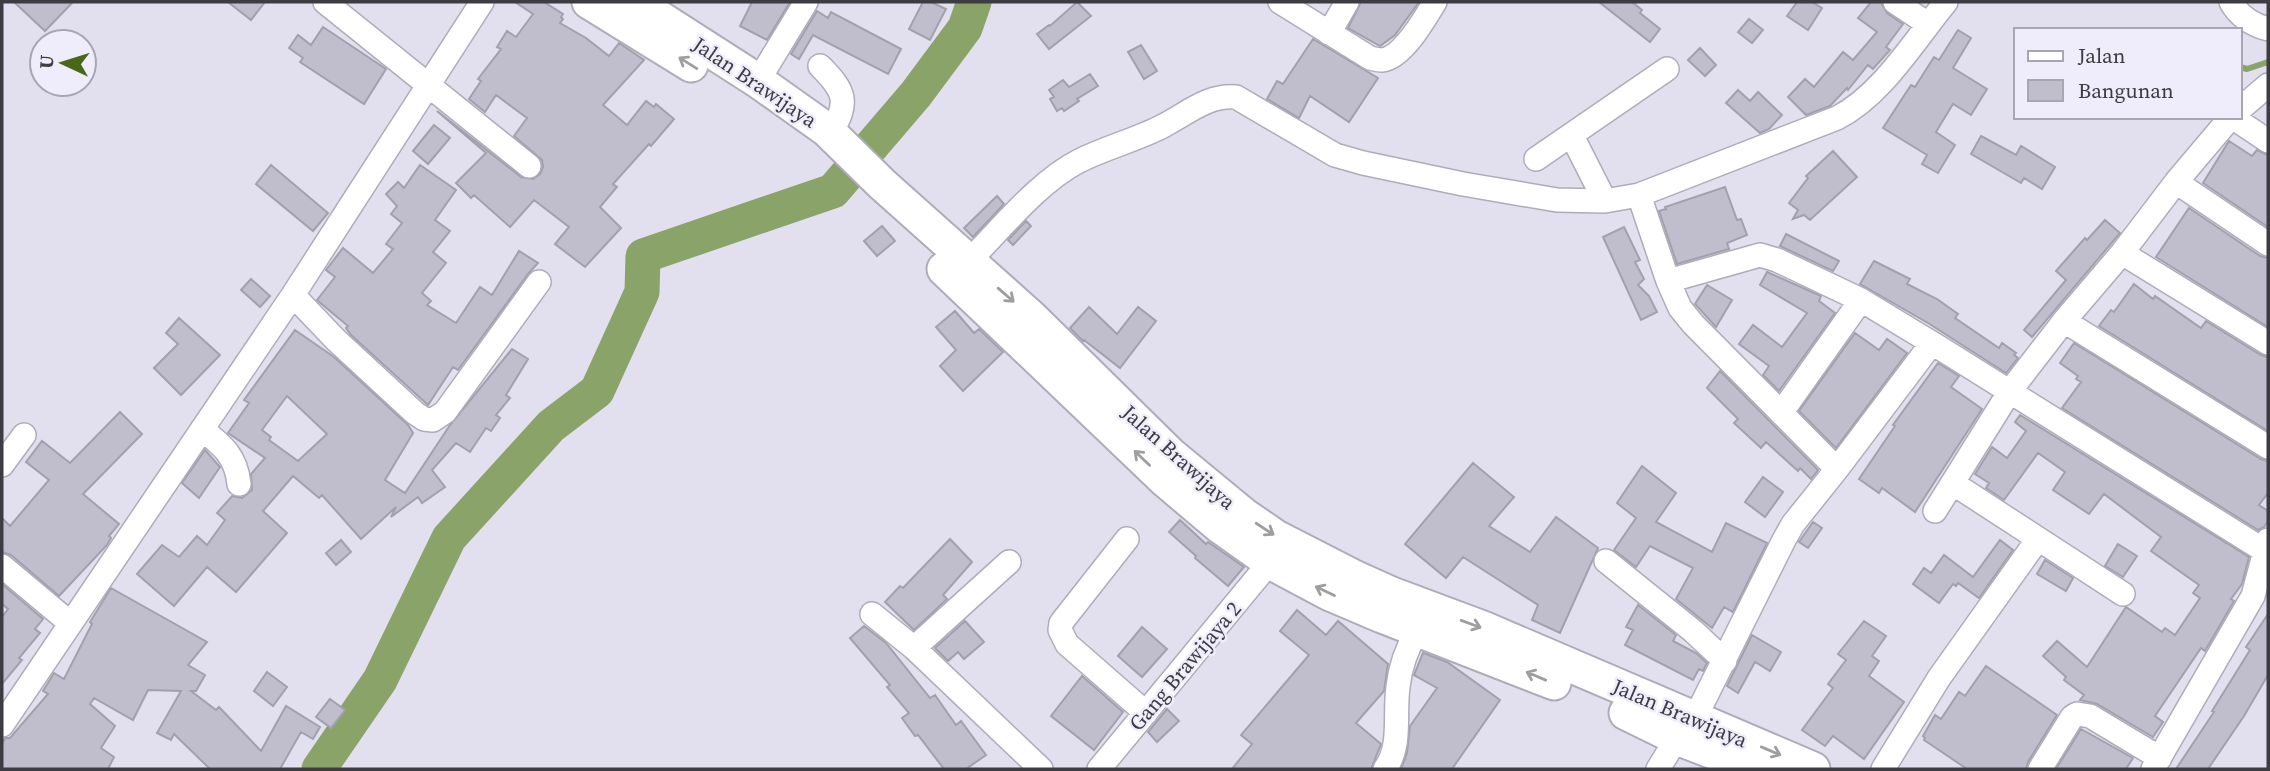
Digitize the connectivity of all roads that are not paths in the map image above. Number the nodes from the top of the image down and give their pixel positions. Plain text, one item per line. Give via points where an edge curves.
1 (325, 2) edge
2 (482, 2) edge
3 (589, 2) edge
4 (635, 2) edge
5 (806, 2) edge
6 (1280, 2) edge
7 (1347, 2) edge
8 (1435, 2) edge
9 (1895, 2) edge
10 (1946, 2) edge
11 (2231, 2) edge
12 (671, 12) edge
13 (1928, 24) junction
14 (2268, 30) edge
15 (1329, 33) junction
16 (820, 66) dead end
17 (1667, 69) dead end
18 (758, 81) junction
19 (428, 85) junction
20 (2268, 85) edge
21 (2242, 107) edge
22 (2230, 119) edge
23 (2235, 119) edge
24 (1572, 136) junction
25 (2268, 141) edge
26 (832, 144) junction
27 (1536, 159) dead end
28 (529, 166) dead end
29 (2176, 182) junction
30 (881, 195) junction
31 (1639, 195) junction
32 (1605, 201) junction
33 (2268, 244) edge
34 (2122, 253) junction
35 (968, 262) junction
36 (1668, 281) junction
37 (539, 282) dead end
38 (293, 296) junction
39 (1861, 300) junction
40 (2064, 321) junction
41 (1932, 343) junction
42 (2268, 343) edge
43 (2010, 391) junction
44 (1782, 414) junction
45 (202, 429) junction
46 (24, 435) dead end
47 (2268, 447) edge
48 (2, 465) edge
49 (1838, 469) junction
50 (239, 484) dead end
51 (1954, 484) junction
52 (1935, 511) dead end
53 (1127, 539) dead end
54 (2038, 539) junction
55 (2267, 546) edge
56 (1606, 561) dead end
57 (1009, 562) dead end
58 (1270, 562) junction
59 (2, 566) edge
60 (2123, 594) dead end
61 (872, 614) dead end
62 (70, 623) junction
63 (1418, 629) junction
64 (914, 648) junction
65 (1724, 661) junction
66 (1146, 713) junction
67 (1670, 721) junction
68 (2, 725) edge
69 (2157, 764) edge
70 (1041, 769) edge
71 (1099, 769) edge
72 (1385, 769) edge
73 (1658, 769) edge
74 (1757, 769) edge
75 (1813, 769) edge
76 (1883, 769) edge
77 (2040, 769) edge

1 - 19 street
2 - 19 street
26 -> 3 highway, Jalan Brawijaya via 770,113
4 - 12 highway, Jalan Brawijaya
5 - 18 street
6 - 15 street
7 - 15 street
8 - 15 street via 1415,34 1396,54 1382,60 1370,58
9 - 13 street
10 - 13 street
11 - 14 street via 2236,11
12 - 18 highway, Jalan Brawijaya
13 - 31 street via 1870,96 1853,110
16 - 26 street via 842,93
17 - 24 street
18 - 26 highway, Jalan Brawijaya
19 - 28 street
19 - 38 street
20 - 21 street
22 - 29 street
23 - 25 street
24 - 27 street
24 - 32 street
26 - 30 highway, Jalan Brawijaya
29 - 33 street
29 - 34 street
30 - 35 highway, Jalan Brawijaya
58 -> 30 highway, Jalan Brawijaya via 1166,481
31 - 32 street
31 - 36 street
32 - 35 street via 1557,200 1463,184 1335,155 1236,97 1225,96 1077,162 1038,191
34 - 40 street
34 - 42 street
35 -> 67 highway, Jalan Brawijaya via 1031,317 1170,454 1276,537 1352,576 1483,628
36 - 39 street via 1760,255
36 - 44 street via 1693,324
37 - 38 street via 445,412 433,421 415,413
38 - 45 street
39 - 41 street
39 - 44 street
40 - 43 street
40 - 47 street
41 - 43 street
41 - 49 street
43 - 51 street
43 - 55 street
44 - 49 street
45 - 50 street via 230,456
45 - 62 street
46 - 48 street
49 - 65 street via 1793,524
51 - 52 street
51 - 54 street
53 - 66 street via 1060,630 1067,644
54 - 60 street
54 - 76 street via 1939,678
55 - 69 street via 2253,596
56 - 65 street
57 - 64 street
63 -> 58 highway, Jalan Brawijaya via 1328,593
58 - 66 street, Gang Brawijaya 2
59 - 62 street
61 - 64 street
62 - 68 street
67 -> 63 highway, Jalan Brawijaya
63 - 72 street via 1401,671 1394,751
64 - 70 street
65 - 67 street
66 - 71 street, Gang Brawijaya 2
67 - 73 street
67 - 74 highway, Jalan Brawijaya
67 -> 75 highway, Jalan Brawijaya
69 - 77 street via 2090,716 2077,714

